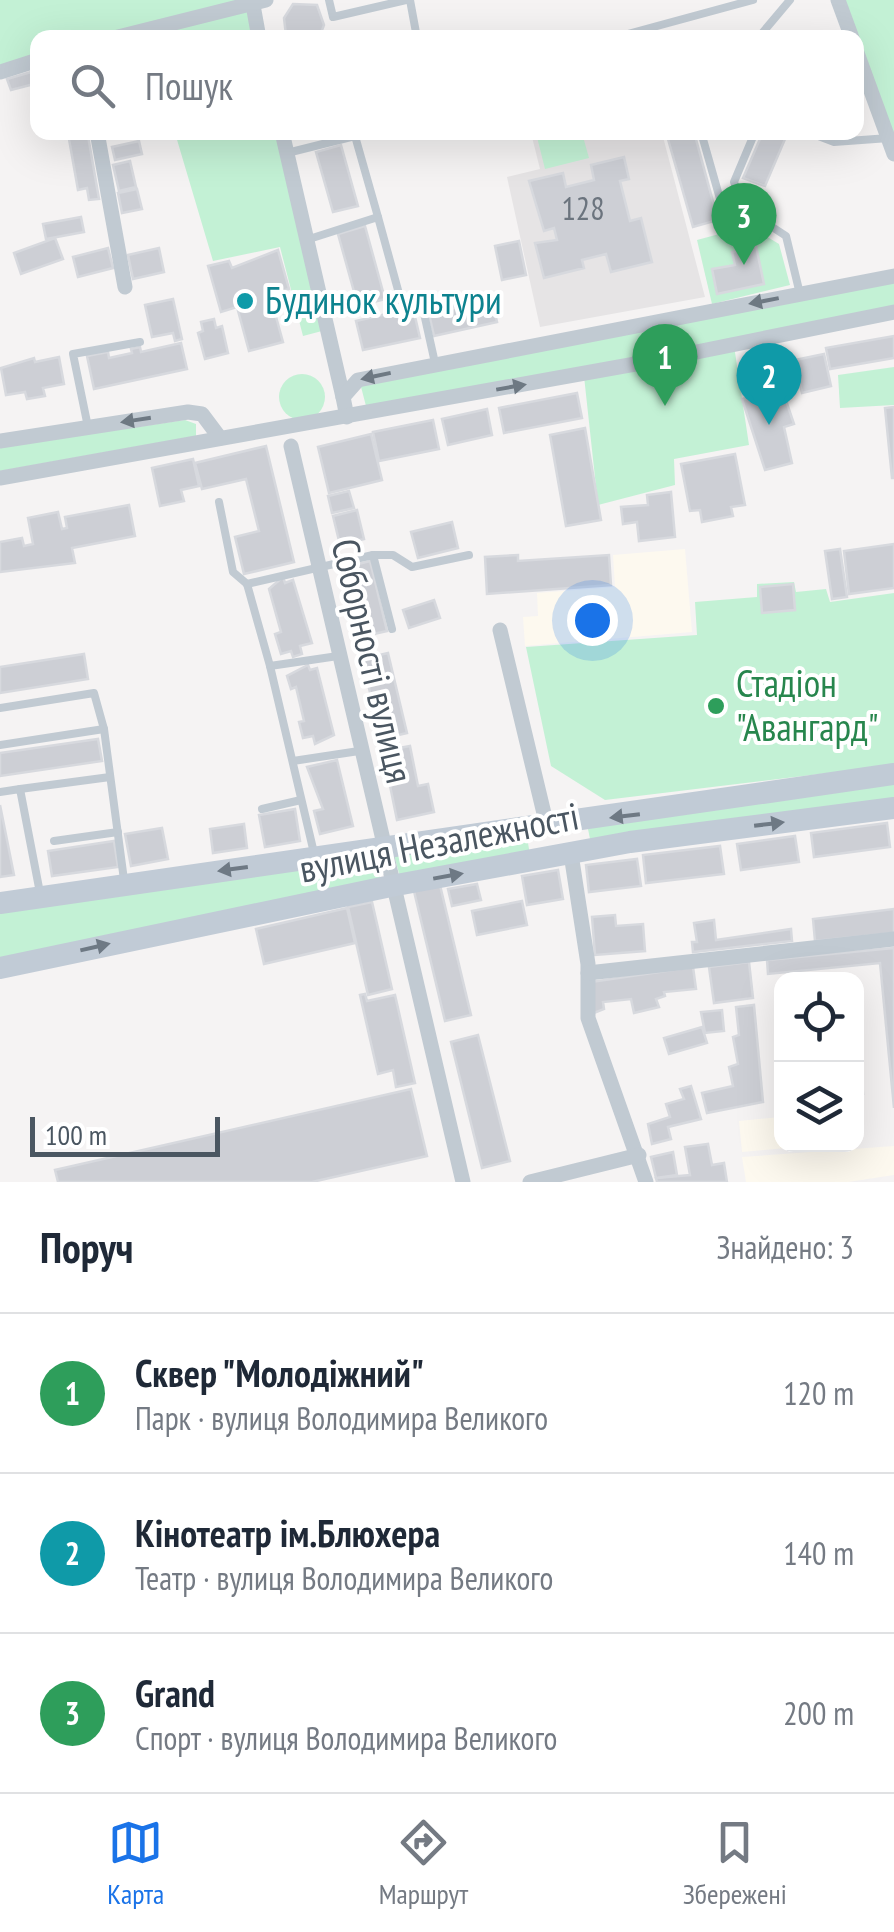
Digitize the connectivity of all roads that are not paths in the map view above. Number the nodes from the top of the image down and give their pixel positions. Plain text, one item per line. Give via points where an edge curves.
1 (329, 0) edge
2 (408, 0) edge
3 (753, 0) edge
4 (790, 0) edge
5 (838, 0) edge
6 (259, 2) edge
7 (146, 30) edge
8 (259, 30) edge
9 (415, 30) edge
10 (642, 30) edge
11 (765, 30) edge
12 (849, 30) edge
13 (30, 63) edge
14 (0, 72) edge
15 (864, 72) edge
16 (98, 140) edge
17 (284, 140) edge
18 (336, 140) edge
19 (359, 140) edge
20 (703, 140) edge
21 (752, 140) edge
22 (829, 140) edge
23 (891, 146) edge
24 (287, 153) junction
25 (378, 217) junction
26 (760, 219) junction
27 (305, 240) junction
28 (894, 276) edge
29 (125, 287) dead end
30 (800, 294) junction
31 (489, 297) dead end
32 (423, 309) junction
33 (894, 312) edge
34 (140, 342) dead end
35 (435, 363) junction
36 (343, 396) junction
37 (347, 416) junction
38 (88, 427) junction
39 (220, 438) junction
40 (0, 441) edge
41 (291, 446) dead end
42 (0, 478) edge
43 (219, 502) dead end
44 (469, 554) dead end
45 (373, 555) junction
46 (316, 567) junction
47 (247, 584) junction
48 (392, 629) dead end
49 (500, 630) dead end
50 (338, 656) junction
51 (270, 666) junction
52 (0, 708) edge
53 (104, 729) junction
54 (0, 745) edge
55 (360, 752) junction
56 (294, 761) junction
57 (894, 774) edge
58 (110, 777) junction
59 (20, 789) junction
60 (0, 792) edge
61 (301, 800) junction
62 (894, 808) edge
63 (262, 809) dead end
64 (547, 826) junction
65 (118, 832) junction
66 (54, 841) dead end
67 (382, 848) junction
68 (570, 854) junction
69 (316, 858) junction
70 (124, 885) junction
71 (391, 886) junction
72 (41, 898) junction
73 (0, 904) edge
74 (894, 939) edge
75 (0, 968) edge
76 (588, 973) junction
77 (638, 1155) junction
78 (463, 1182) edge
79 (530, 1182) edge
80 (646, 1182) edge

1 - 2 lane via 332,17
2 - 9 lane
3 - 10 lane
4 - 11 lane
5 - 12 street
6 - 7 street
6 - 8 street
13 - 14 street
15 - 23 street
16 - 29 street
17 - 24 street
18 - 24 lane
19 - 25 lane
20 - 26 lane via 724,212 733,220
21 - 26 lane via 734,182
22 - 23 lane
24 - 27 street
25 - 27 lane
25 - 32 lane via 401,301
26 - 30 lane via 786,236
27 - 36 street
28 - 30 street
30 -> 35 street
31 - 32 lane
32 - 35 lane
37 -> 33 street
34 - 38 lane via 73,354
35 -> 36 street via 358,380
36 - 37 street
37 - 39 street
39 -> 38 street via 202,414 188,412
38 - 40 street
39 - 42 street
41 - 46 street, Соборності вулиця
43 - 47 lane via 233,572
44 - 45 lane via 412,567 393,554
45 - 46 lane
45 - 48 lane
46 - 47 lane
46 - 50 street, Соборності вулиця
47 - 51 lane
49 - 64 street
50 - 51 lane
50 - 55 street, Соборності вулиця
51 - 56 lane
52 - 53 lane via 94,693
53 - 54 lane
53 - 58 lane
55 - 56 lane
55 - 67 street, Соборності вулиця
56 - 61 lane
57 -> 64 street, вулиця Незалежності
58 - 59 lane
58 - 65 lane
59 - 60 lane
59 - 72 lane
61 - 63 lane
61 - 69 lane
68 -> 62 street, вулиця Незалежності
64 - 67 street, вулиця Незалежності
65 - 66 lane
65 - 70 lane
67 - 69 street, вулиця Незалежності
67 - 71 street, Соборності вулиця
71 -> 68 street, вулиця Незалежності
68 - 76 street
69 -> 70 street, вулиця Незалежності
70 - 72 street, вулиця Незалежності
75 -> 71 street, вулиця Незалежності
71 - 78 street, Соборності вулиця
72 - 73 street, вулиця Незалежності
74 - 76 street
76 - 77 street via 588,1018
77 - 79 street
77 - 80 street

